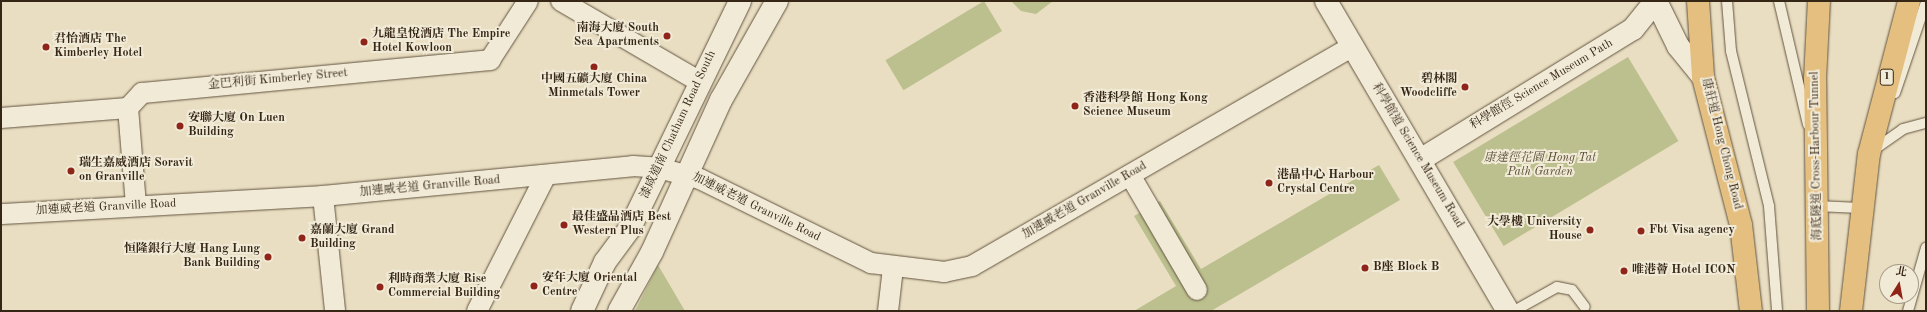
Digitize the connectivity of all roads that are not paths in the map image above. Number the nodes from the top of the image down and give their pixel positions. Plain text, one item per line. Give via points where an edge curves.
1 (528, 1) edge
2 (561, 1) edge
3 (740, 1) edge
4 (777, 1) edge
5 (1326, 1) edge
6 (1656, 1) edge
7 (1698, 1) edge
8 (1727, 1) edge
9 (1779, 1) edge
10 (1819, 1) edge
11 (1909, 1) edge
12 (1926, 2) edge
13 (1353, 46) junction
14 (1703, 77) junction
15 (700, 82) junction
16 (128, 108) junction
17 (1, 118) edge
18 (1926, 123) edge
19 (1869, 154) junction
20 (1817, 156) junction
21 (1420, 160) junction
22 (659, 168) junction
23 (688, 175) junction
24 (1130, 176) junction
25 (545, 177) junction
26 (322, 196) junction
27 (136, 206) junction
28 (1816, 206) junction
29 (1860, 208) junction
30 (1, 214) edge
31 (1926, 248) edge
32 (893, 268) junction
33 (1197, 290) dead end
34 (1585, 307) dead end
35 (335, 311) edge
36 (477, 311) edge
37 (582, 311) edge
38 (619, 311) edge
39 (888, 311) edge
40 (1508, 311) edge
41 (1514, 311) edge
42 (1751, 311) edge
43 (1777, 311) edge
44 (1818, 311) edge
45 (1851, 311) edge
46 (1908, 311) edge

1 - 16 street, 金巴利街 Kimberley Street via 490,60 142,93
2 - 15 street
3 - 15 main road, 漆咸道南 Chatham Road South
4 - 23 main road via 721,100
5 - 13 main road, 科學館道 Science Museum Road
6 - 14 main road via 1678,46
6 - 21 main road, 科學館徑 Science Museum Path via 1633,29
7 - 14 main road, 康莊道 Hong Chong Road
8 - 43 lane via 1732,51 1769,206
9 - 20 lane via 1794,76
10 - 20 main road, 海底隧道 Cross-Harbour Tunnel
11 - 19 main road, 1
12 - 19 lane via 1910,54
13 - 21 main road, 科學館道 Science Museum Road
13 - 24 street, 加連威老道 Granville Road
14 - 42 main road, 康莊道 Hong Chong Road via 1741,225
15 - 22 main road, 漆咸道南 Chatham Road South
16 - 17 street
16 - 27 street
18 - 19 lane via 1903,129
19 - 29 main road, 1
20 - 28 main road, 海底隧道 Cross-Harbour Tunnel
21 - 40 main road, 科學館道 Science Museum Road
22 - 23 street, 加連威老道 Granville Road
22 - 25 street, 加連威老道 Granville Road via 633,166
22 - 37 main road, 漆咸道南 Chatham Road South via 630,228 605,262
23 - 32 street, 加連威老道 Granville Road via 850,254
23 - 38 main road
24 - 32 street, 加連威老道 Granville Road via 972,266 932,273
24 - 33 street
25 - 26 street, 加連威老道 Granville Road
25 - 36 street
26 - 27 street, 加連威老道 Granville Road
26 - 35 street
27 - 30 street, 加連威老道 Granville Road
28 - 29 lane
28 - 44 main road, 海底隧道 Cross-Harbour Tunnel
29 - 45 main road, 1
31 - 46 lane
32 - 39 street
34 - 41 lane via 1572,290 1557,288

